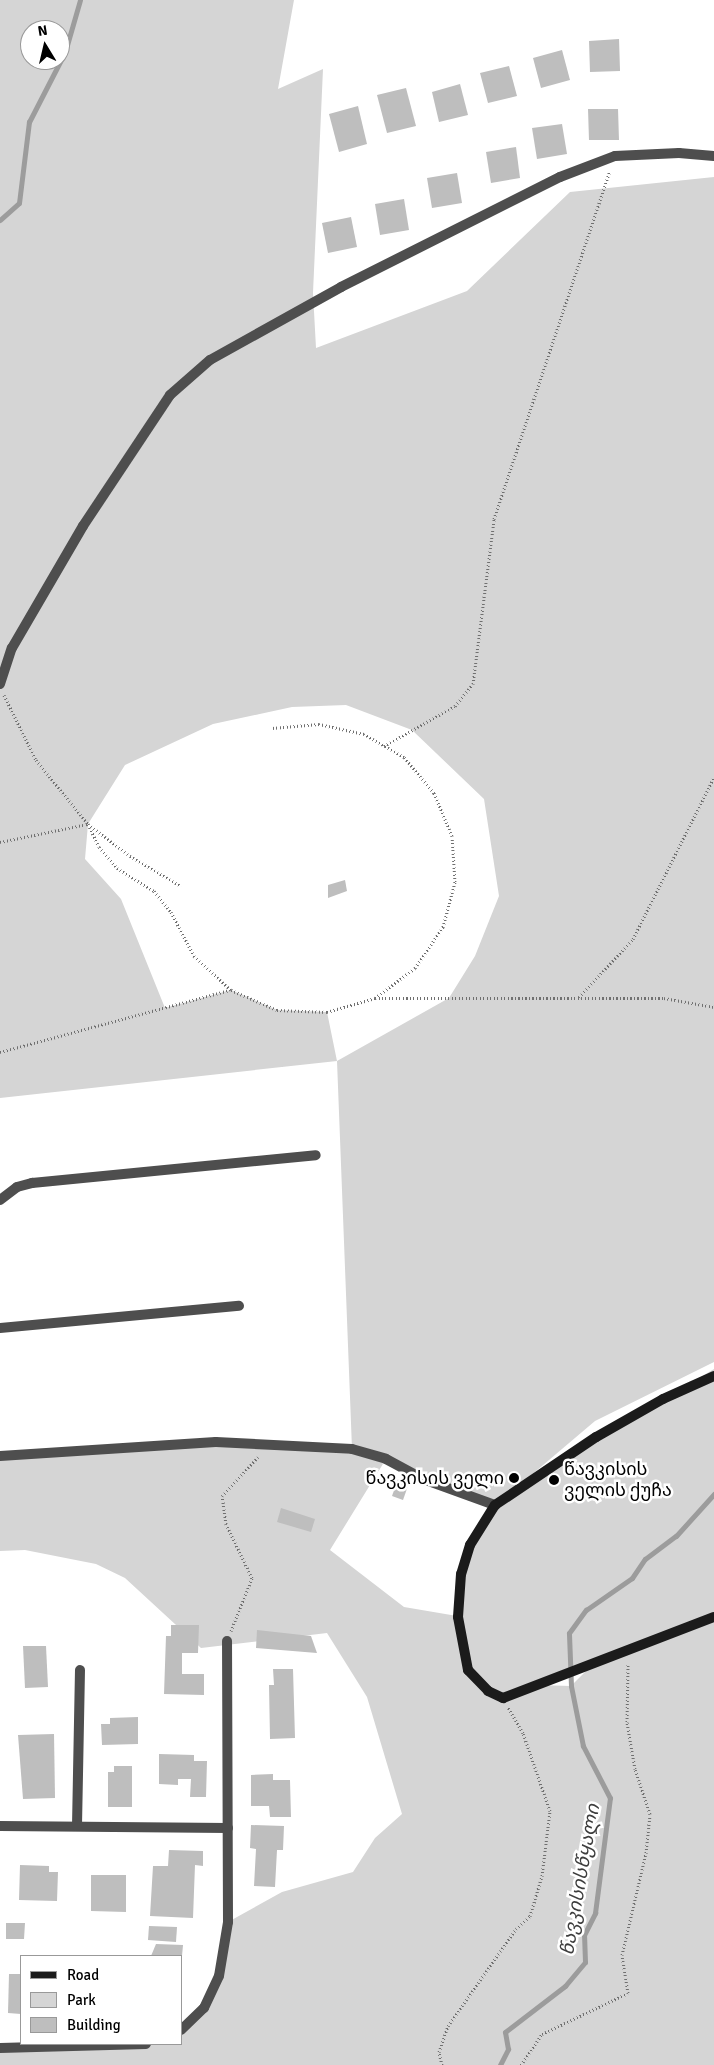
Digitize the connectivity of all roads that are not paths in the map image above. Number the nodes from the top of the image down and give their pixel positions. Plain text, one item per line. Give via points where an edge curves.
1 (714, 156) edge
2 (0, 685) edge
3 (316, 1154) dead end
4 (17, 1187) junction
5 (0, 1188) edge
6 (0, 1200) edge
7 (239, 1306) dead end
8 (0, 1328) edge
9 (714, 1376) edge
10 (0, 1456) edge
11 (495, 1505) junction
12 (714, 1617) edge
13 (227, 1641) road end
14 (80, 1670) dead end
15 (0, 1826) edge
16 (77, 1826) junction
17 (228, 1828) junction
18 (182, 2029) edge
19 (110, 2045) edge
20 (0, 2048) edge

1 - 2 street via 679,153 615,156 560,177 376,269 210,360 170,395 83,526 12,648
3 - 4 street
4 - 5 street
4 - 6 street
7 - 8 street
9 - 11 main road via 663,1399 596,1437
10 - 11 street via 216,1442 352,1449 386,1458 423,1479
11 - 12 main road via 470,1545 461,1574 458,1617 468,1670 488,1691 503,1698 599,1658 629,1650
13 - 17 street
14 - 16 street
15 - 16 street
16 - 17 street
17 - 18 street via 228,1922 219,1976 204,2008
19 - 20 street

